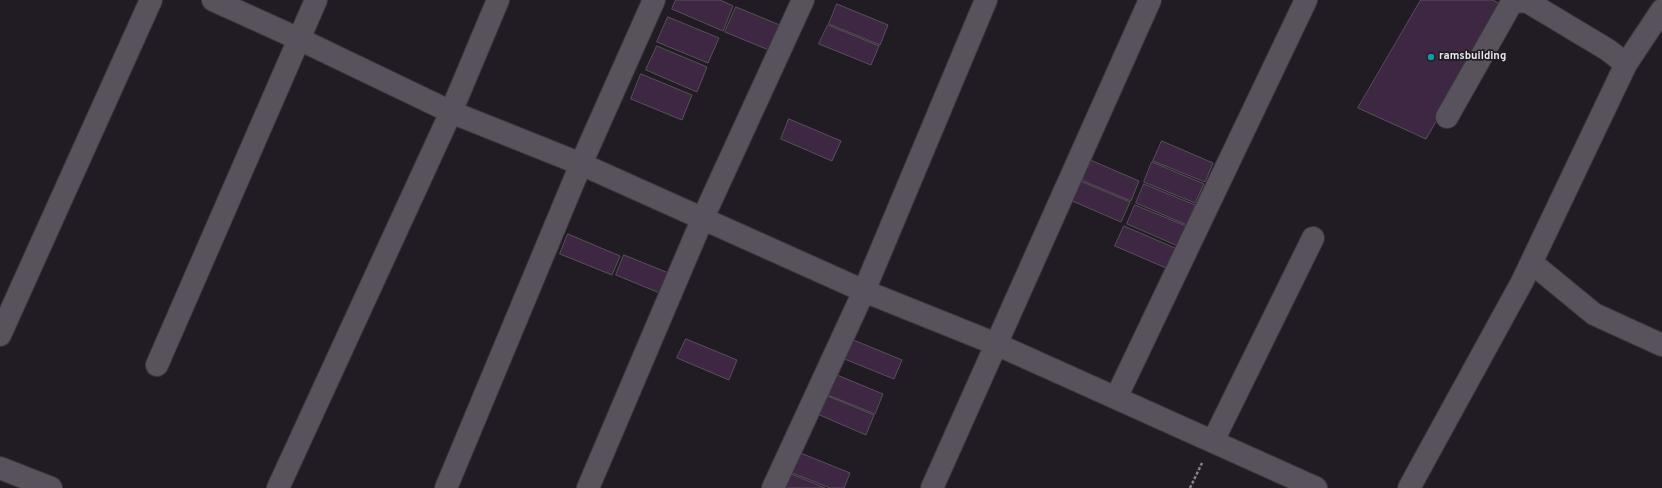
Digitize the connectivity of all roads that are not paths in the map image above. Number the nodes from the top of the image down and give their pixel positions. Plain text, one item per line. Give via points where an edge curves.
1 (151, 0) edge
2 (213, 0) edge
3 (316, 0) edge
4 (498, 0) edge
5 (654, 0) edge
6 (803, 0) edge
7 (986, 0) edge
8 (1150, 0) edge
9 (1306, 0) edge
10 (1662, 10) edge
11 (299, 39) junction
12 (1626, 64) junction
13 (451, 112) junction
14 (1447, 116) dead end
15 (581, 164) junction
16 (702, 220) junction
17 (1313, 238) dead end
18 (1532, 263) junction
19 (864, 291) junction
20 (0, 335) edge
21 (996, 344) junction
22 (1662, 345) edge
23 (157, 365) dead end
24 (1116, 398) junction
25 (1213, 441) junction
26 (0, 468) edge
27 (50, 488) edge
28 (278, 488) edge
29 (446, 488) edge
30 (588, 488) edge
31 (773, 488) edge
32 (932, 488) edge
33 (1316, 488) edge
34 (1409, 488) edge

1 - 20 street
2 - 11 street
3 - 11 street
4 - 13 street
5 - 15 street
6 - 16 street
7 - 19 street
8 - 21 street
9 - 24 street
10 - 12 street
11 - 13 street
11 - 23 street
12 - 14 street via 1608,50 1528,2 1519,1 1511,4
12 - 18 street
13 - 15 street
13 - 28 street
15 - 16 street
15 - 29 street
16 - 19 street
16 - 30 street
17 - 25 street
18 - 22 street via 1594,314
18 - 34 street
19 - 21 street
19 - 31 street
21 - 24 street
21 - 32 street
24 - 25 street
25 - 33 street
26 - 27 street

